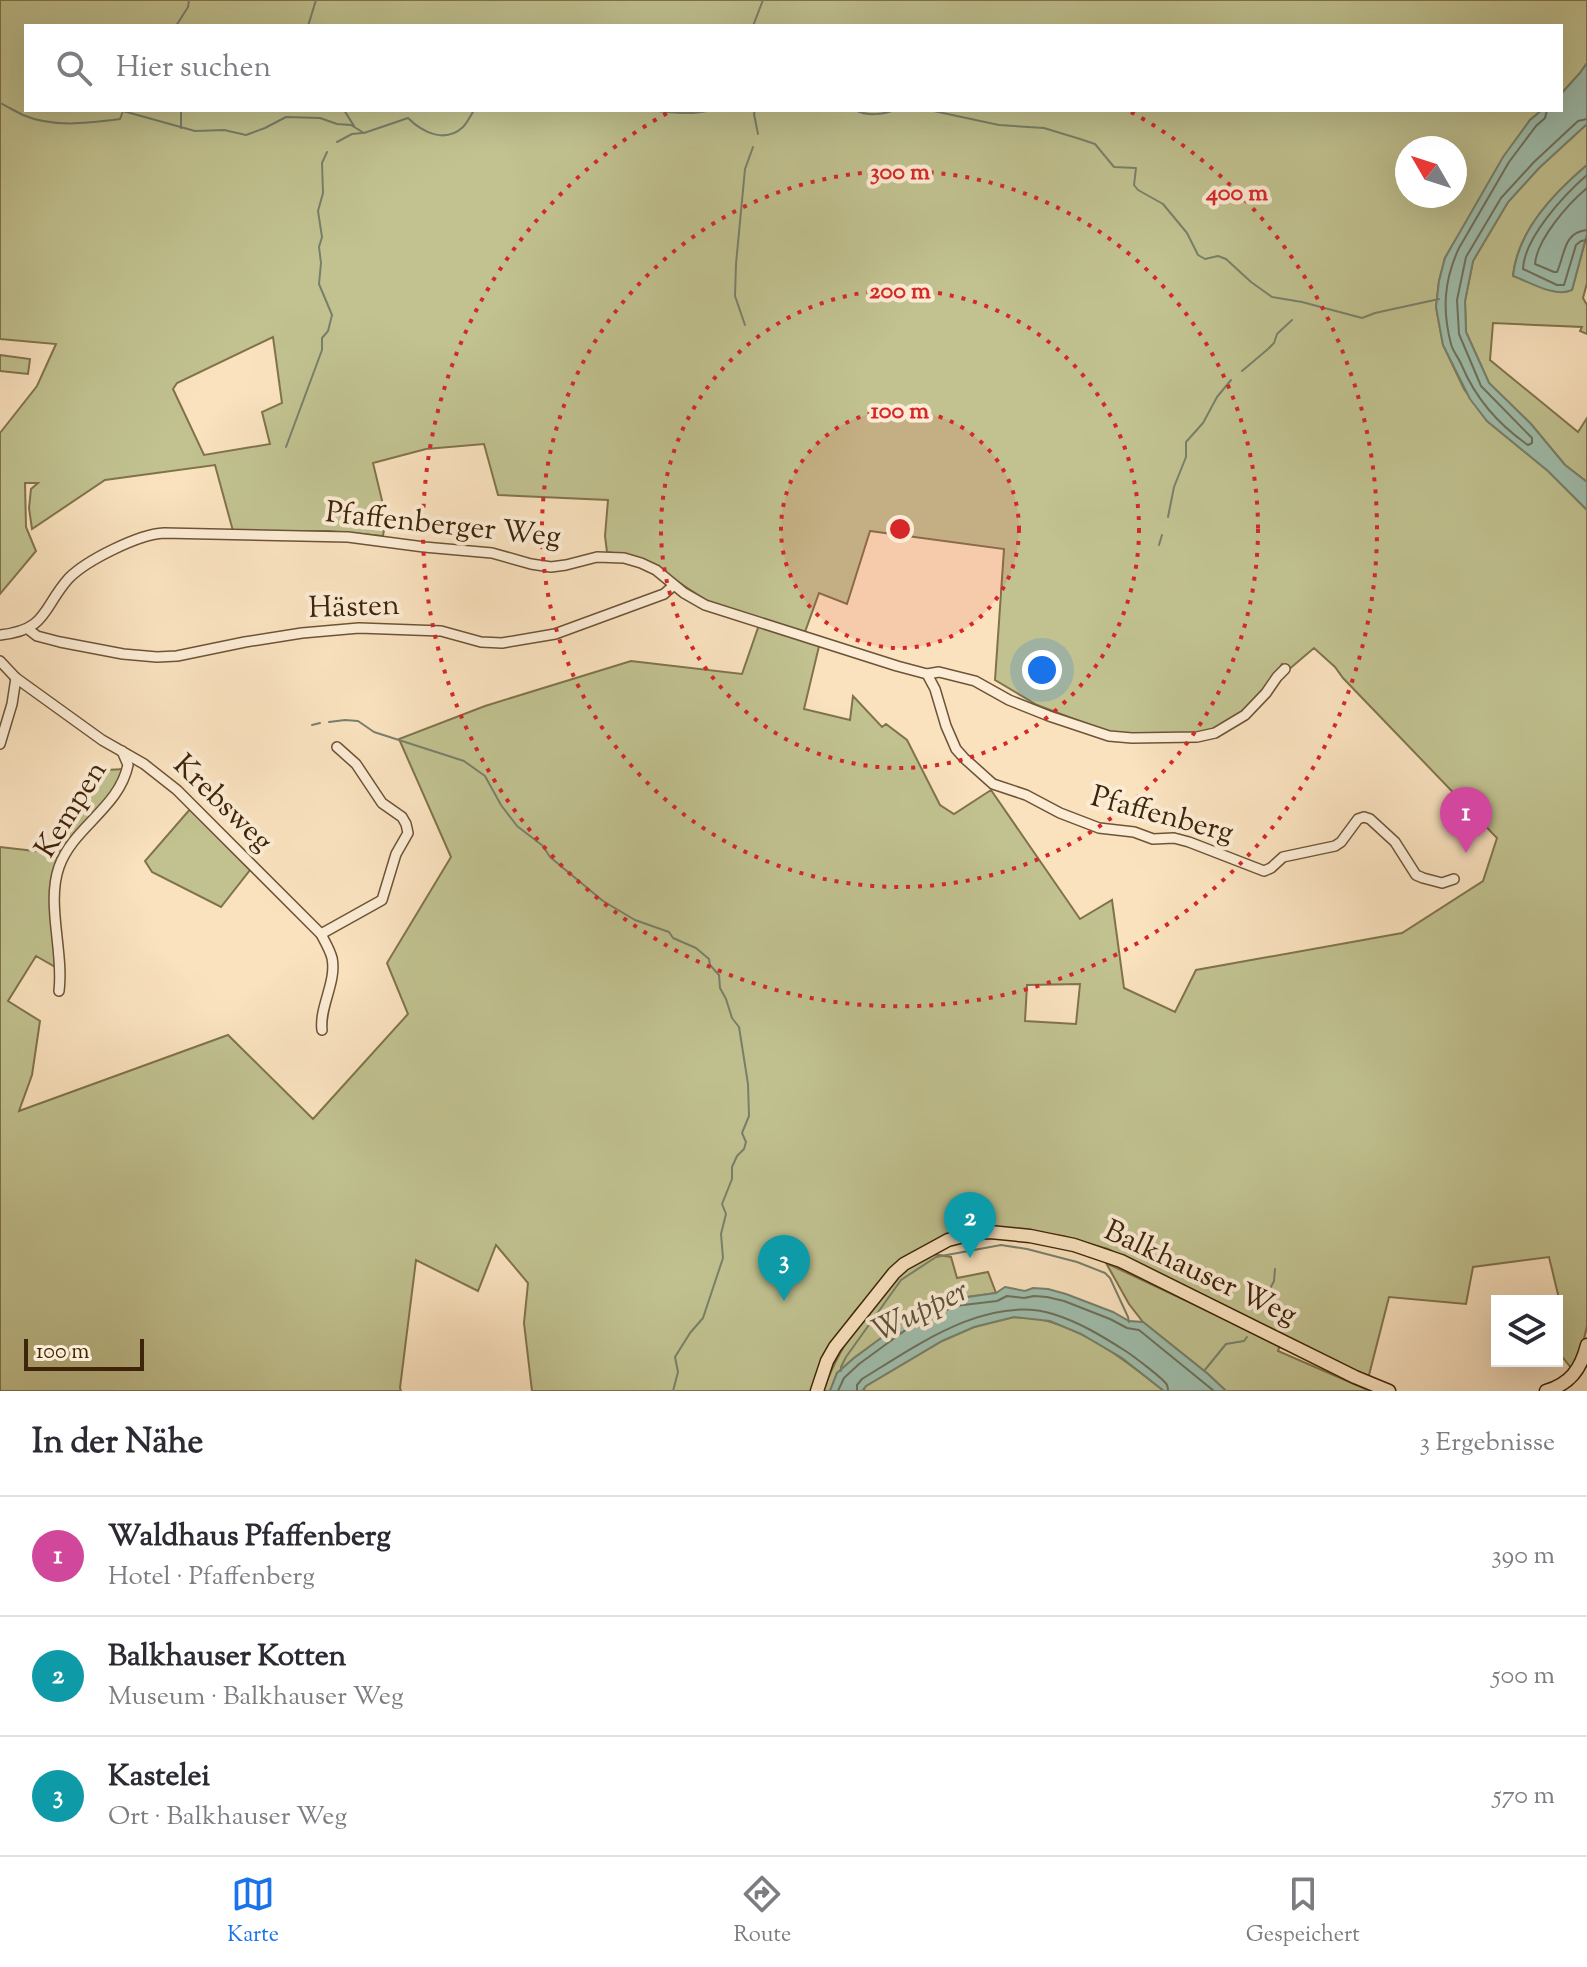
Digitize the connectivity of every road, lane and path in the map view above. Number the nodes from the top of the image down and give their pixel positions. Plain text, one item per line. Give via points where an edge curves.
1 (674, 585) junction
2 (28, 629) junction
3 (0, 635) edge
4 (0, 661) edge
5 (1285, 669) dead end
6 (927, 674) junction
7 (16, 678) junction
8 (0, 744) edge
9 (337, 747) dead end
10 (122, 751) junction
11 (1454, 879) dead end
12 (321, 934) junction
13 (59, 991) dead end
14 (322, 1030) dead end
15 (1587, 1345) edge
16 (817, 1391) edge
17 (1389, 1391) edge
18 (1546, 1391) edge

1 - 2 street, Hästen via 664,594 555,634 502,643 441,631 359,628 157,657 60,642
1 - 2 street, Pfaffenberger Weg via 649,566 619,557 551,567 492,553 348,537 159,533 83,567
1 - 6 street, Pfaffenberger Weg via 705,605
2 - 3 street
4 - 7 street, Krebsweg
5 - 6 street, Pfaffenberger Weg via 1245,715 1215,733 1132,738 1109,736 1020,705 975,681
6 - 11 street, Pfaffenberg via 953,743 993,784 1099,828 1174,838 1264,871 1289,855 1335,846 1364,817 1395,842 1416,875 1442,883
7 - 8 street
7 - 10 street, Krebsweg
9 - 12 street via 351,757 382,803 402,817 408,833 382,900
10 - 12 street, Krebsweg via 186,797
10 - 13 street, Kempen via 128,765 120,786 71,844 57,872
12 - 14 street, Krebsweg via 333,964
15 - 18 main road via 1574,1374
16 - 17 main road, Balkhauser Weg via 835,1347 894,1273 948,1240 990,1232 1104,1254

